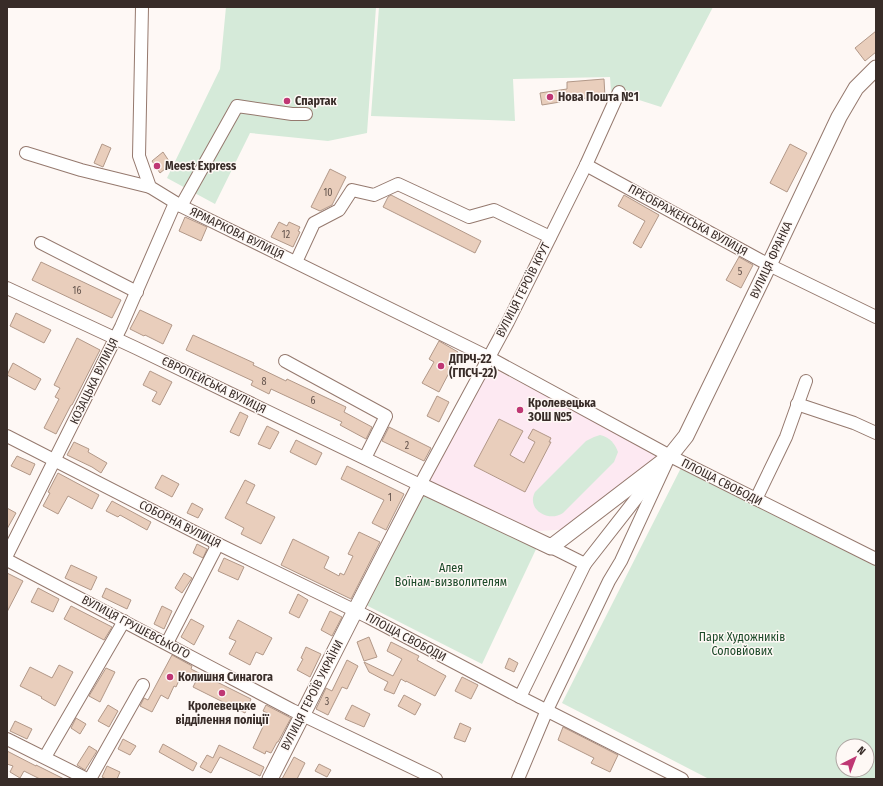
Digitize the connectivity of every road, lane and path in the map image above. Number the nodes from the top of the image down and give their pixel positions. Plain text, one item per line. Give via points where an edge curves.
1 (142, 7) edge
2 (876, 68) edge
3 (619, 92) dead end
4 (306, 114) dead end
5 (26, 153) dead end
6 (586, 165) junction
7 (150, 187) junction
8 (178, 204) junction
9 (550, 237) junction
10 (41, 243) dead end
11 (296, 262) junction
12 (770, 265) junction
13 (7, 288) edge
14 (137, 292) junction
15 (876, 317) edge
16 (115, 338) junction
17 (488, 357) junction
18 (285, 361) dead end
19 (806, 381) dead end
20 (797, 404) junction
21 (876, 433) edge
22 (7, 436) edge
23 (670, 456) junction
24 (365, 458) junction
25 (55, 460) junction
26 (420, 485) junction
27 (756, 499) junction
28 (218, 544) junction
29 (551, 547) junction
30 (7, 555) edge
31 (876, 558) edge
32 (7, 560) edge
33 (585, 564) junction
34 (355, 611) junction
35 (124, 621) junction
36 (167, 643) junction
37 (143, 685) dead end
38 (520, 697) junction
39 (547, 710) junction
40 (302, 715) junction
41 (7, 739) edge
42 (45, 757) junction
43 (89, 779) edge
44 (270, 779) edge
45 (436, 779) edge
46 (518, 779) edge
47 (682, 779) edge

1 - 7 street via 139,156
2 - 12 main road, ВУЛИЦЯ ФРАНКА via 856,88 838,117
3 - 6 street, ВУЛИЦЯ ГЕРОЇВ КРУТ
4 - 8 street, КОЗАЦЬКА ВУЛИЦЯ via 237,106
5 - 7 street, ЯРМАРКОВА ВУЛИЦЯ
6 - 9 street, ВУЛИЦЯ ГЕРОЇВ КРУТ
6 - 12 street, ПРЕОБРАЖЕНСЬКА ВУЛИЦЯ
7 - 8 street, ЯРМАРКОВА ВУЛИЦЯ
8 - 11 street, ЯРМАРКОВА ВУЛИЦЯ
8 - 14 street, КОЗАЦЬКА ВУЛИЦЯ
9 - 11 street via 494,210 469,217 398,184 374,195 352,190 339,210 314,223
9 - 17 street, ВУЛИЦЯ ГЕРОЇВ КРУТ
10 - 14 street
11 - 17 street, ЯРМАРКОВА ВУЛИЦЯ
12 - 15 street, ПРЕОБРАЖЕНСЬКА ВУЛИЦЯ
12 - 23 main road, ВУЛИЦЯ ФРАНКА via 686,436
13 - 16 street, ЄВРОПЕЙСЬКА ВУЛИЦЯ
14 - 16 street, КОЗАЦЬКА ВУЛИЦЯ
16 - 24 street, ЄВРОПЕЙСЬКА ВУЛИЦЯ
16 - 25 street, КОЗАЦЬКА ВУЛИЦЯ
17 - 23 street, ЯРМАРКОВА ВУЛИЦЯ
17 - 26 street, ВУЛИЦЯ ГЕРОЇВ КРУТ
18 - 24 street via 386,416
19 - 20 street
20 - 21 street
20 - 27 street via 786,437
22 - 25 street, СОБОРНА ВУЛИЦЯ
23 - 27 street, ПЛОЩА СВОБОДИ
23 - 29 main road, ВУЛИЦЯ ФРАНКА
23 - 33 street, ПЛОЩА СВОБОДИ
23 - 39 street
24 - 26 street, ЄВРОПЕЙСЬКА ВУЛИЦЯ
25 - 28 street, СОБОРНА ВУЛИЦЯ
25 - 30 street, КОЗАЦЬКА ВУЛИЦЯ
26 - 29 main road
26 - 34 main road, ПЛОЩА СВОБОДИ
27 - 31 street, ПЛОЩА СВОБОДИ
28 - 34 street, СОБОРНА ВУЛИЦЯ
28 - 36 street
29 - 33 street
32 - 35 street, ВУЛИЦЯ ГРУШЕВСЬКОГО
33 - 38 street, ПЛОЩА СВОБОДИ
34 - 38 street, ПЛОЩА СВОБОДИ
34 - 40 main road, ВУЛИЦЯ ГЕРОЇВ УКРАЇНИ
35 - 36 street, ВУЛИЦЯ ГРУШЕВСЬКОГО
35 - 42 street
36 - 40 street, ВУЛИЦЯ ГРУШЕВСЬКОГО
37 - 43 street
38 - 39 street, ПЛОЩА СВОБОДИ
39 - 46 street
39 - 47 street, ПЛОЩА СВОБОДИ
40 - 44 main road, ВУЛИЦЯ ГЕРОЇВ УКРАЇНИ
40 - 45 street, ВУЛИЦЯ ГРУШЕВСЬКОГО
41 - 42 street
42 - 43 street

